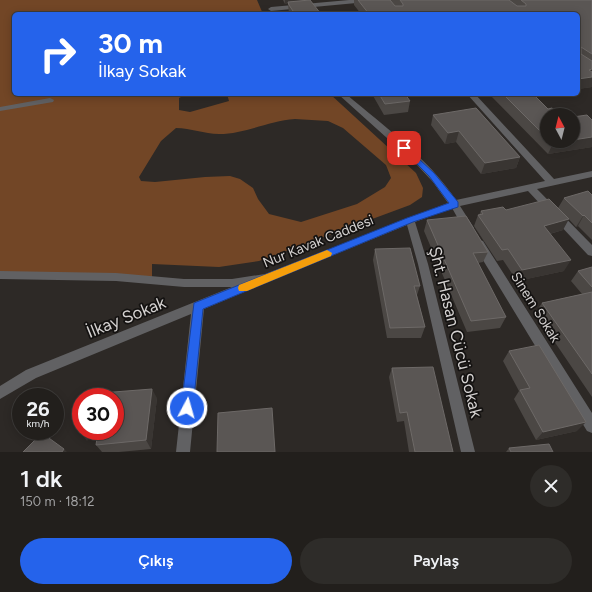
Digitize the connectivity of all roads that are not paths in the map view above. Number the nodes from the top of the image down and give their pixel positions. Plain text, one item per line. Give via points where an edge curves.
1 (367, 0) edge
2 (271, 9) edge
3 (344, 96) edge
4 (473, 96) edge
5 (50, 100) dead end
6 (0, 109) edge
7 (592, 174) edge
8 (552, 183) junction
9 (530, 188) junction
10 (454, 204) junction
11 (410, 220) junction
12 (592, 252) edge
13 (0, 275) edge
14 (266, 278) junction
15 (198, 306) junction
16 (0, 393) edge
17 (592, 426) edge
18 (183, 452) edge
19 (468, 452) edge

1 - 2 street
3 - 10 street, Sinem Sokak via 432,174
4 - 8 street
5 - 6 street
7 - 8 street, Nur Kavak Caddesi
8 - 9 street, Nur Kavak Caddesi
9 - 10 street, Nur Kavak Caddesi
9 - 12 street
10 - 11 street, Nur Kavak Caddesi
10 - 17 street, Sinem Sokak
11 - 14 street, Nur Kavak Caddesi
11 - 19 street, Şht. Hasan Cücü Sokak
13 - 14 street, Nur Kavak Caddesi via 116,278 184,283 232,283
14 - 15 street, İlkay Sokak
15 - 16 street, İlkay Sokak via 31,374
15 - 18 street

